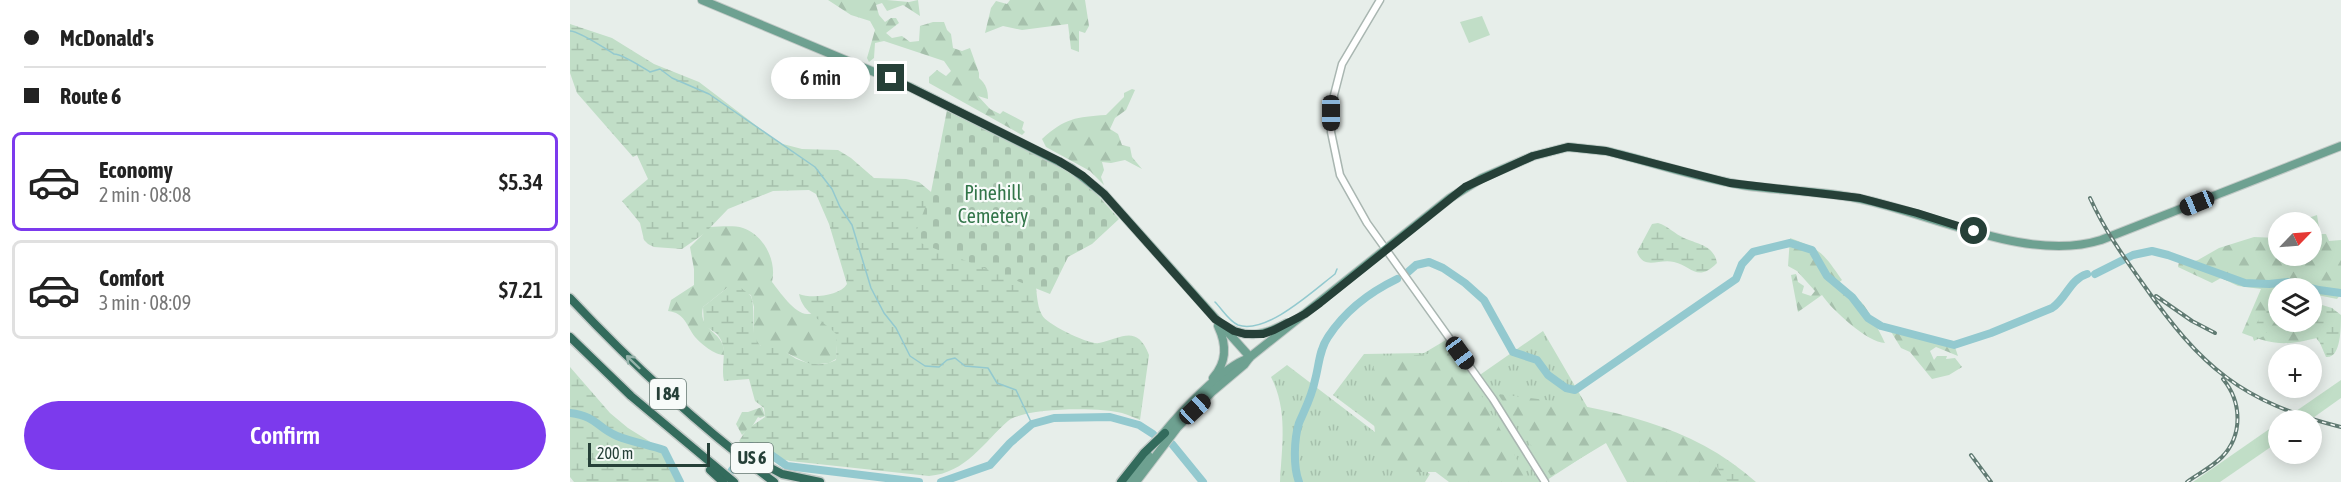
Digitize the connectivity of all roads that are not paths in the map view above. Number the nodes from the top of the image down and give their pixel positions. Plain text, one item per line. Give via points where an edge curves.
1 (702, 0) edge
2 (1380, 0) edge
3 (2341, 147) edge
4 (1386, 250) junction
5 (570, 298) edge
6 (1305, 314) junction
7 (1215, 319) junction
8 (570, 337) edge
9 (1250, 357) junction
10 (1200, 395) junction
11 (693, 417) junction
12 (1165, 433) junction
13 (676, 436) junction
14 (723, 482) edge
15 (734, 482) edge
16 (774, 482) edge
17 (820, 482) edge
18 (1121, 482) edge
19 (1129, 482) edge
20 (1137, 482) edge
21 (1545, 482) edge

1 - 7 main road via 910,87 1071,168 1104,194
2 - 4 street via 1342,64 1331,132 1343,181
3 - 4 main road via 2101,240 2063,248 2011,240 1860,198 1730,183 1606,151 1568,147 1533,156 1465,187
4 - 6 main road
4 - 21 street via 1493,399
11 -> 5 highway, I 84
6 - 7 main road via 1256,335 1234,331
6 - 9 main road
7 - 9 main road
7 - 10 main road via 1225,351 1219,371
8 - 13 highway, I 84
9 - 10 main road via 1241,360
9 - 20 main road via 1177,428
10 - 12 main road
11 - 16 highway, I 84
11 - 17 highway, US 6 via 773,470
12 - 18 highway
12 - 19 main road
13 - 14 highway
13 - 15 highway, I 84

